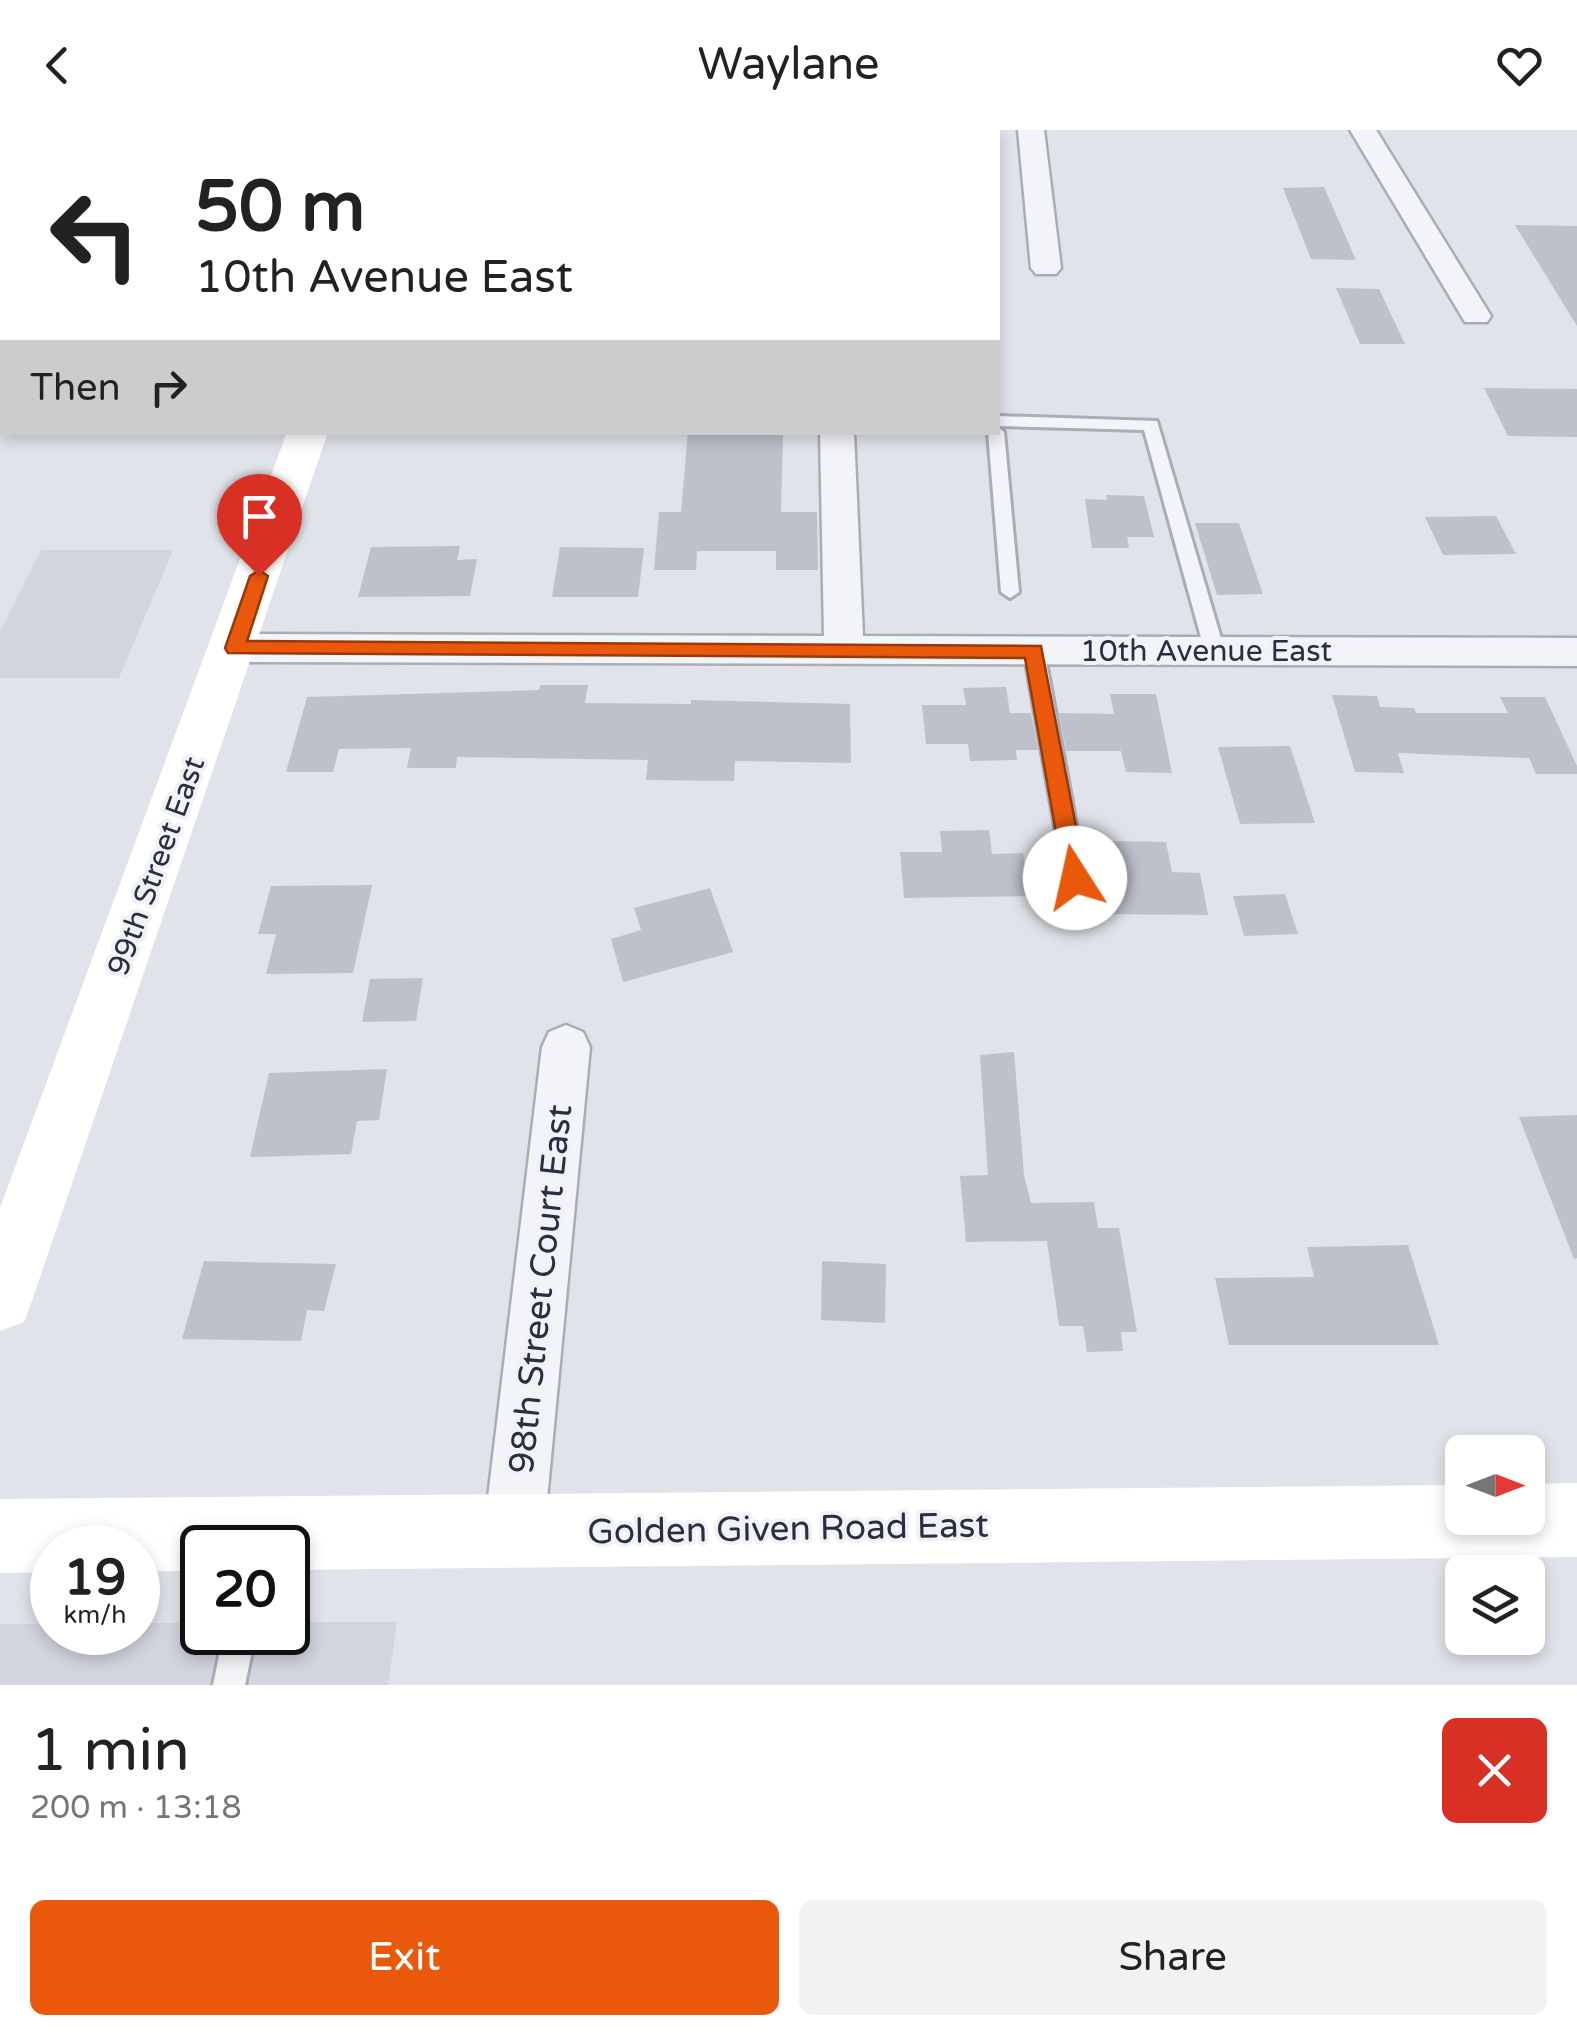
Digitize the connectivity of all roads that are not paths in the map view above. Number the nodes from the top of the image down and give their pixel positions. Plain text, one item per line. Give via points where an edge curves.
1 (1031, 130) edge
2 (1363, 130) edge
3 (1046, 268) dead end
4 (1476, 316) dead end
5 (1000, 421) edge
6 (307, 435) edge
7 (837, 435) edge
8 (996, 435) edge
9 (1010, 592) dead end
10 (234, 648) junction
11 (844, 650) junction
12 (1034, 651) junction
13 (1215, 652) junction
14 (1577, 652) edge
15 (1075, 878) dead end
16 (566, 1047) dead end
17 (0, 1298) edge
18 (1577, 1520) edge
19 (514, 1531) junction
20 (0, 1536) edge
21 (310, 1538) edge
22 (180, 1539) edge
23 (235, 1655) edge
24 (229, 1685) edge

1 - 3 street
2 - 4 street
5 - 13 lane via 1151,425
6 - 10 street, 99th Street East
7 - 11 street
8 - 9 lane
10 - 11 street, 10th Avenue East
10 - 17 street, 99th Street East
11 - 12 street, 10th Avenue East
12 - 13 street, 10th Avenue East
12 - 15 lane
13 - 14 street, 10th Avenue East
16 - 19 street, 98th Street Court East
18 - 19 street, Golden Given Road East
19 - 21 street, Golden Given Road East
20 - 22 street, Golden Given Road East
23 - 24 lane

